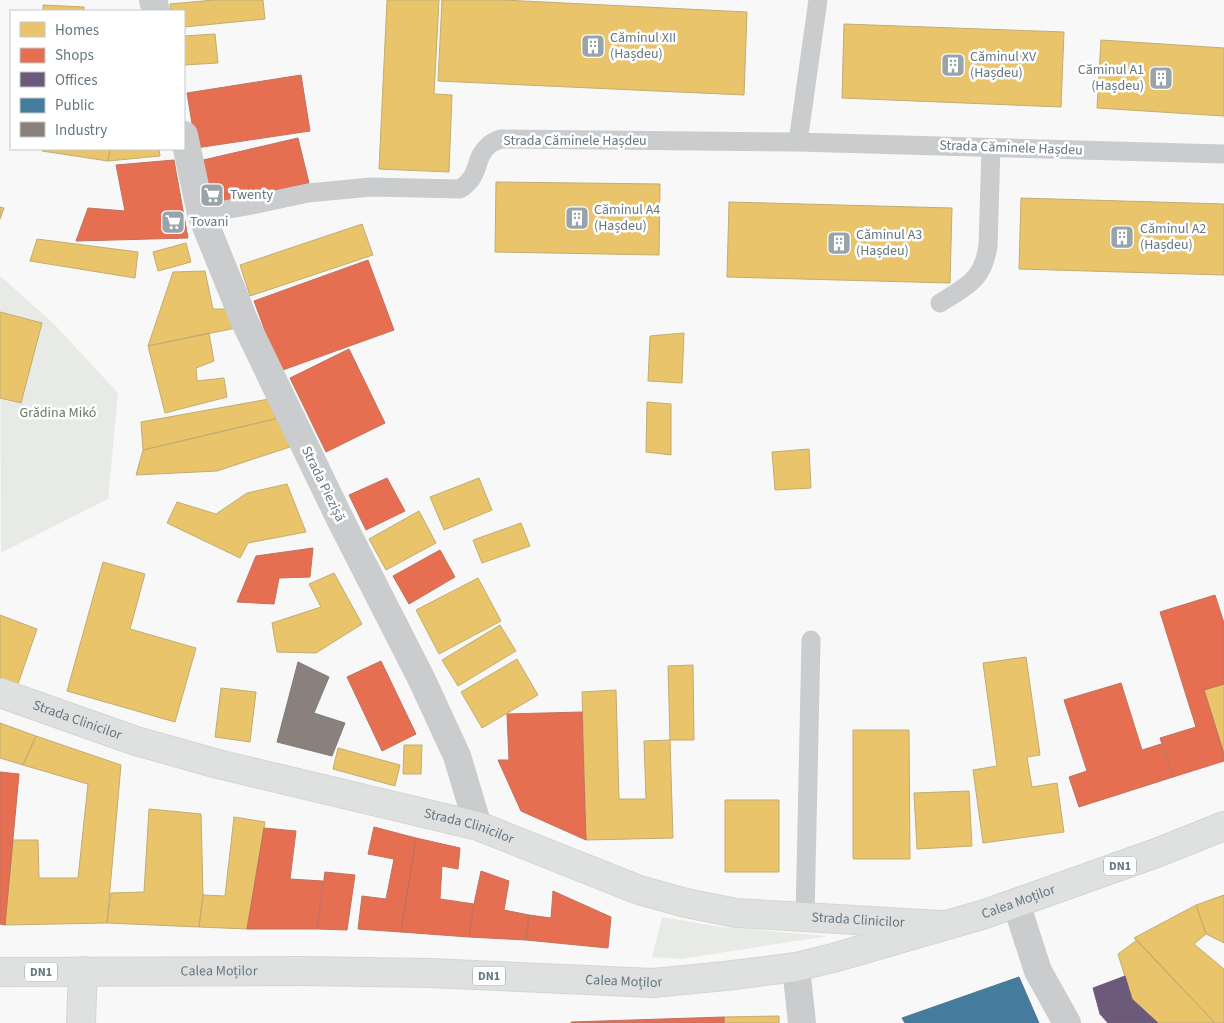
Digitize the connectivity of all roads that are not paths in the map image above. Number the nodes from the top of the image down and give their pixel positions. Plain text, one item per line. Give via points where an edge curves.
1 (818, 0) edge
2 (185, 140) edge
3 (798, 142) junction
4 (991, 148) junction
5 (1224, 154) edge
6 (201, 214) junction
7 (940, 303) dead end
8 (811, 640) dead end
9 (0, 693) edge
10 (478, 826) junction
11 (1224, 826) edge
12 (1016, 903) junction
13 (805, 918) junction
14 (942, 926) junction
15 (796, 967) junction
16 (83, 971) junction
17 (0, 972) edge
18 (81, 1023) edge
19 (802, 1023) edge
20 (1067, 1023) edge

1 - 3 lane
2 - 6 street, Strada Piezișă
3 - 4 lane, Strada Căminele Hașdeu
3 - 6 lane, Strada Căminele Hașdeu via 500,139 489,144 480,156 474,176 460,189 371,187 308,193
4 - 5 lane, Strada Căminele Hașdeu
4 - 7 lane via 986,260 980,273
6 - 10 street, Strada Piezișă via 244,320 457,756
8 - 13 lane
9 - 10 main road, Strada Clinicilor via 136,741 218,764
10 - 13 main road, Strada Clinicilor via 639,890 736,913
11 - 12 main road, Calea Moților / DN1
12 - 14 main road, Calea Moților / DN1
12 - 20 street via 1038,971
13 - 14 main road, Strada Clinicilor
14 - 15 main road, Calea Moților / DN1
15 - 16 main road, Calea Moților / DN1 via 653,983 300,971
15 - 19 street
16 - 17 main road, Calea Moților / DN1
16 - 18 main road

